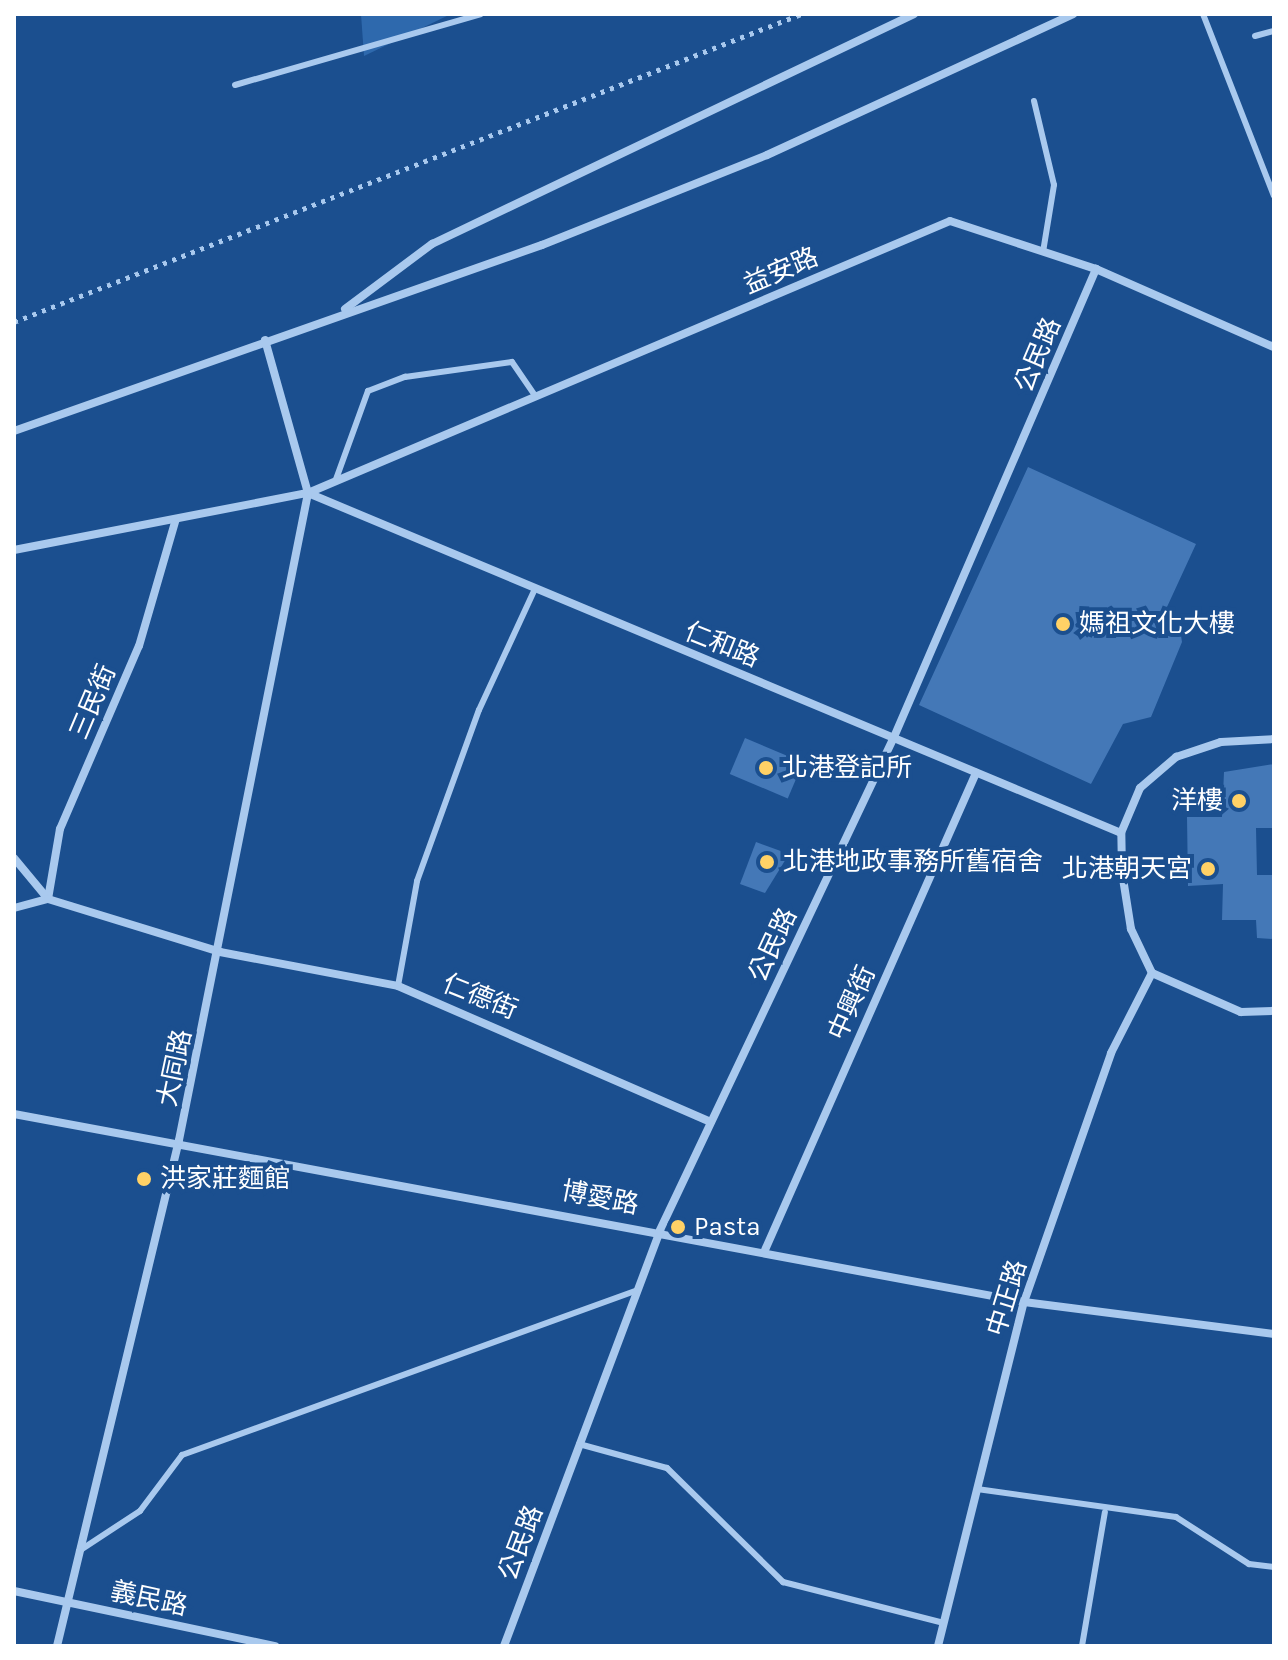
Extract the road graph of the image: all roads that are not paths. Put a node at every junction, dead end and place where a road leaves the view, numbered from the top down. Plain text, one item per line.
1 (481, 14) edge
2 (914, 14) edge
3 (1073, 14) edge
4 (1203, 14) edge
5 (1274, 31) edge
6 (1255, 36) dead end
7 (235, 85) dead end
8 (1034, 101) dead end
9 (1274, 196) edge
10 (1043, 252) junction
11 (1096, 269) junction
12 (337, 315) junction
13 (265, 340) junction
14 (1274, 347) edge
15 (536, 397) junction
16 (14, 431) edge
17 (335, 482) junction
18 (308, 493) junction
19 (176, 519) junction
20 (14, 550) edge
21 (535, 589) junction
22 (894, 737) junction
23 (1274, 739) edge
24 (976, 773) junction
25 (1121, 833) junction
26 (14, 858) edge
27 (48, 899) junction
28 (14, 908) edge
29 (220, 952) junction
30 (1152, 973) junction
31 (398, 986) junction
32 (1274, 1011) edge
33 (14, 1114) edge
34 (711, 1122) junction
35 (179, 1140) junction
36 (660, 1230) junction
37 (765, 1250) junction
38 (637, 1290) junction
39 (1024, 1302) junction
40 (1274, 1334) edge
41 (579, 1444) junction
42 (977, 1489) junction
43 (1105, 1512) junction
44 (79, 1551) junction
45 (1274, 1567) edge
46 (14, 1591) edge
47 (67, 1602) junction
48 (944, 1623) junction
49 (57, 1646) edge
50 (275, 1646) edge
51 (504, 1646) edge
52 (938, 1646) edge
53 (1082, 1646) edge

1 - 7 lane
2 - 12 street
3 - 12 street
4 - 9 lane
5 - 6 lane
8 - 10 lane
10 - 11 street, 益安路
10 - 15 street, 益安路
11 - 14 street, 益安路
11 - 22 street, 公民路
12 - 13 street
13 - 16 street
13 - 18 street
15 - 17 street, 益安路
15 - 17 lane
17 - 18 street, 益安路
18 - 19 street
18 - 21 street, 仁和路
18 - 29 street, 大同路
19 - 20 street
19 - 27 street, 三民街
21 - 22 street, 仁和路
21 - 31 lane
22 - 24 street, 仁和路
22 - 34 street, 公民路
23 - 25 street
24 - 25 street, 仁和路
24 - 37 street, 中興街
25 - 30 street
26 - 27 street
27 - 28 street
27 - 29 street, 仁德街
29 - 31 street, 仁德街
29 - 35 street, 大同路
30 - 32 street
30 - 39 street, 中正路
31 - 34 street, 仁德街
33 - 35 street, 博愛路
34 - 36 street, 公民路
35 - 36 street, 博愛路
35 - 44 street, 大同路
36 - 37 street, 博愛路
36 - 38 street, 公民路
37 - 39 street, 博愛路
38 - 41 street, 公民路
38 - 44 lane
39 - 40 street, 博愛路
39 - 42 street, 中正路
41 - 48 lane
41 - 51 street, 公民路
42 - 43 lane
42 - 48 street, 中正路
43 - 45 lane
43 - 53 lane
44 - 47 street, 大同路
46 - 47 street, 義民路
47 - 49 street, 大同路
47 - 50 street, 義民路
48 - 52 street, 中正路

